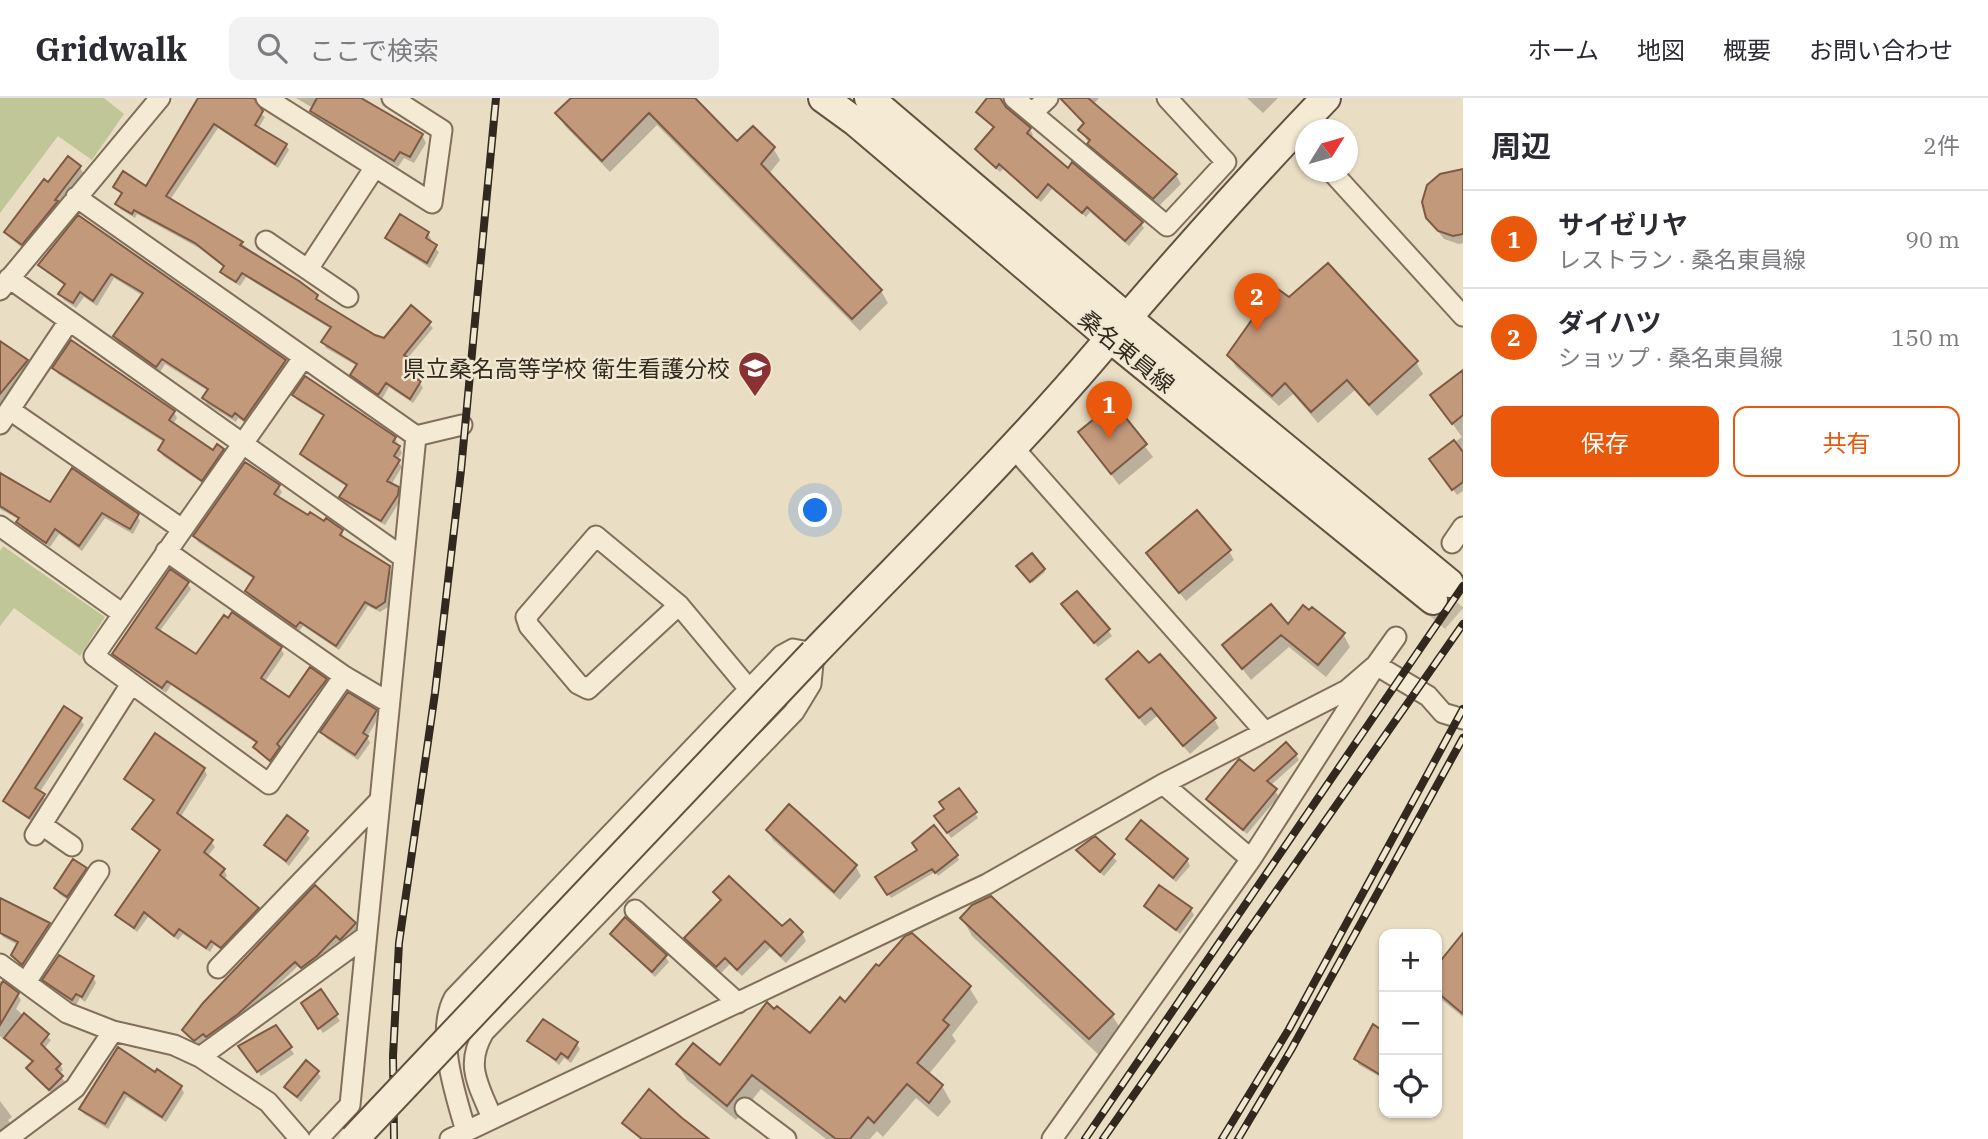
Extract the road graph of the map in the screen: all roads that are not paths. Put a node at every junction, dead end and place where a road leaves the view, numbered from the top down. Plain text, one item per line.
1 (160, 98) edge
2 (266, 98) edge
3 (392, 98) edge
4 (823, 98) edge
5 (1014, 98) edge
6 (1048, 98) edge
7 (1167, 98) edge
8 (1325, 98) edge
9 (868, 105) edge
10 (1032, 113) junction
11 (1312, 119) edge
12 (1295, 142) edge
13 (375, 167) junction
14 (1341, 182) edge
15 (76, 197) junction
16 (265, 241) dead end
17 (308, 269) junction
18 (4, 284) edge
19 (348, 297) dead end
20 (1463, 316) edge
21 (69, 321) junction
22 (1118, 328) junction
23 (303, 358) junction
24 (5, 417) edge
25 (462, 425) dead end
26 (416, 436) junction
27 (241, 444) junction
28 (1012, 446) junction
29 (0, 526) edge
30 (182, 529) junction
31 (166, 551) junction
32 (404, 558) junction
33 (1441, 591) tunnel mouth
34 (679, 605) junction
35 (123, 614) junction
36 (1396, 637) dead end
37 (814, 653) junction
38 (1376, 665) junction
39 (344, 676) junction
40 (131, 684) junction
41 (749, 689) junction
42 (388, 702) junction
43 (1463, 719) edge
44 (1265, 732) junction
45 (1163, 784) junction
46 (380, 800) junction
47 (72, 846) dead end
48 (1251, 859) junction
49 (99, 871) dead end
50 (635, 910) dead end
51 (365, 937) junction
52 (0, 964) edge
53 (218, 968) dead end
54 (26, 982) junction
55 (738, 1003) junction
56 (113, 1031) junction
57 (200, 1057) junction
58 (745, 1108) dead end
59 (492, 1118) junction
60 (458, 1135) edge
61 (7, 1139) edge
62 (300, 1139) edge
63 (318, 1139) edge
64 (354, 1139) edge
65 (786, 1139) edge
66 (1052, 1139) edge

1 - 15 street
2 - 13 street
3 - 13 street
4 - 9 street, 桑名東員線
5 - 10 street
6 - 10 street
7 - 10 street
8 - 11 street
9 - 22 street, 桑名東員線
12 - 22 street
13 - 17 street
14 - 20 street
15 - 18 street
15 - 23 street
16 - 17 street
17 - 19 street
18 - 21 street
21 - 24 street
21 - 27 street
22 - 28 street
22 - 33 street, 桑名東員線
23 - 26 street
23 - 27 street
24 - 30 street
25 - 26 street
26 - 32 street
27 - 30 street
27 - 32 street
28 - 37 street
28 - 44 street
29 - 35 street
30 - 31 street
31 - 35 street
31 - 39 street
32 - 42 street
34 - 34 street
34 - 41 street
35 - 40 street
36 - 38 street
37 - 41 street
37 - 59 street
37 - 64 street, bridge
38 - 43 street
38 - 44 street
38 - 48 street
39 - 40 street
39 - 42 street
40 - 47 street
41 - 60 street
42 - 46 street
44 - 45 street
45 - 48 street
45 - 55 street
46 - 51 street
46 - 53 street
48 - 66 street
49 - 54 street
50 - 55 street
51 - 57 street
51 - 63 street
52 - 54 street
54 - 56 street
55 - 59 street
56 - 57 street
56 - 61 street
57 - 62 street
58 - 65 street
59 - 60 street

